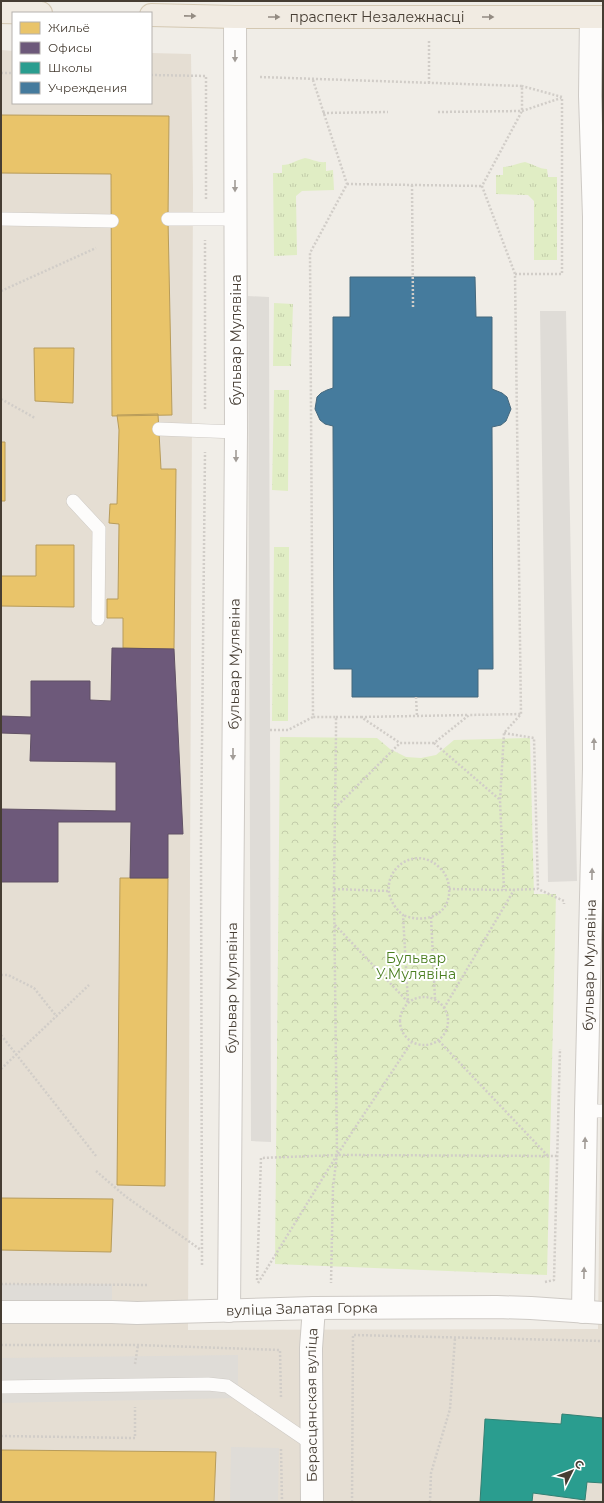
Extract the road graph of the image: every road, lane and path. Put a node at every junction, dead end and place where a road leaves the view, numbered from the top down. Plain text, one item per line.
1 (1, 12) edge
2 (12, 12) edge
3 (152, 15) edge
4 (235, 17) junction
5 (429, 17) junction
6 (597, 17) edge
7 (1, 73) edge
8 (12, 73) edge
9 (152, 75) edge
10 (259, 78) dead end
11 (312, 80) junction
12 (429, 83) junction
13 (522, 86) junction
14 (564, 97) junction
15 (522, 111) junction
16 (388, 112) dead end
17 (438, 112) dead end
18 (323, 113) junction
19 (347, 184) junction
20 (412, 185) junction
21 (482, 186) junction
22 (598, 217) edge
23 (1, 219) edge
24 (168, 219) dead end
25 (235, 219) junction
26 (206, 220) junction
27 (112, 221) dead end
28 (96, 248) dead end
29 (515, 274) junction
30 (1, 291) edge
31 (413, 307) dead end
32 (1, 399) edge
33 (35, 418) dead end
34 (159, 429) dead end
35 (205, 432) junction
36 (236, 432) junction
37 (598, 434) edge
38 (73, 501) dead end
39 (98, 619) dead end
40 (416, 697) dead end
41 (520, 714) junction
42 (469, 715) junction
43 (417, 716) junction
44 (313, 717) junction
45 (361, 717) junction
46 (336, 718) junction
47 (270, 730) dead end
48 (504, 733) junction
49 (400, 743) junction
50 (434, 743) junction
51 (599, 769) edge
52 (500, 800) junction
53 (335, 808) junction
54 (334, 889) junction
55 (449, 889) junction
56 (538, 889) junction
57 (504, 890) junction
58 (514, 890) junction
59 (388, 891) junction
60 (563, 909) dead end
61 (403, 915) junction
62 (431, 917) junction
63 (335, 925) junction
64 (1, 975) edge
65 (90, 986) dead end
66 (435, 999) junction
67 (408, 1002) junction
68 (444, 1008) junction
69 (56, 1017) junction
70 (1, 1035) edge
71 (438, 1041) junction
72 (412, 1043) junction
73 (560, 1044) dead end
74 (16, 1055) junction
75 (1, 1069) edge
76 (594, 1111) edge
77 (337, 1154) junction
78 (96, 1156) dead end
79 (549, 1156) junction
80 (557, 1156) junction
81 (96, 1171) dead end
82 (202, 1250) junction
83 (331, 1261) dead end
84 (202, 1271) dead end
85 (554, 1280) dead end
86 (1, 1284) edge
87 (150, 1285) dead end
88 (314, 1308) junction
89 (1, 1312) edge
90 (229, 1312) junction
91 (593, 1313) edge
92 (455, 1338) junction
93 (603, 1341) edge
94 (1, 1345) edge
95 (138, 1345) junction
96 (280, 1350) dead end
97 (136, 1385) junction
98 (1, 1387) edge
99 (1, 1436) edge
100 (312, 1444) junction
101 (312, 1502) edge
102 (352, 1502) edge
103 (430, 1502) edge

1 - 2 main road
3 -> 4 main road, праспект Незалежнасці
4 -> 5 main road, праспект Незалежнасці
4 -> 25 street, бульвар Мулявіна
5 -> 6 main road, праспект Незалежнасці
5 - 12 path
6 - 22 street, бульвар Мулявіна
7 - 8 path
9 - 26 path
10 - 11 path
11 - 12 path
11 - 18 path
12 - 13 path
13 - 14 path
13 - 15 path
14 - 15 path
14 - 29 path
15 - 17 path
15 - 21 path
16 - 18 path
18 - 19 path
19 - 20 path
19 - 44 path
20 - 21 path
20 - 31 path
21 - 29 path
22 - 37 street, бульвар Мулявіна
23 - 27 lane
24 - 26 lane
25 - 26 lane
25 - 36 street, бульвар Мулявіна
26 - 35 path
28 - 30 path
29 - 41 path
32 - 33 path
34 - 35 lane
35 - 36 lane
35 - 82 path
36 -> 90 street, бульвар Мулявіна
51 -> 37 street, бульвар Мулявіна
38 - 39 lane
40 - 43 path
41 - 42 path
41 - 48 path
42 - 43 path
42 - 50 path
43 - 45 path
44 - 46 path
44 - 47 path
45 - 46 path
45 - 49 path
46 - 53 path
48 - 52 path
48 - 56 path
49 - 50 path
49 - 53 path
50 - 52 path
76 -> 51 street, бульвар Мулявіна
52 - 57 path
53 - 54 path
54 - 59 path
54 - 63 path
55 - 57 path
55 - 59 path
55 - 62 path
56 - 58 path
56 - 60 path
57 - 58 path
58 - 68 path
59 - 61 path
61 - 62 path
61 - 67 path
62 - 66 path
63 - 67 path
63 - 77 path
64 - 69 path
65 - 69 path
66 - 67 path
66 - 68 path
67 - 72 path
68 - 71 path
69 - 74 path
70 - 74 path
71 - 72 path
71 - 79 path
72 - 77 path
73 - 80 path
74 - 75 path
74 - 78 path
91 -> 76 street, бульвар Мулявіна
77 - 77 path
77 - 79 path
77 - 83 path
79 - 80 path
80 - 85 path
81 - 82 path
82 - 84 path
86 - 87 path
88 - 90 street, вуліца Залатая Горка
88 - 91 street, вуліца Залатая Горка
88 - 100 street, Берасцянская вуліца
89 - 90 street, вуліца Залатая Горка
92 - 93 path
92 - 102 path
92 - 103 path
94 - 95 path
95 - 96 path
95 - 97 path
97 - 98 lane
97 - 99 path
97 - 100 lane
100 - 101 street, Берасцянская вуліца

